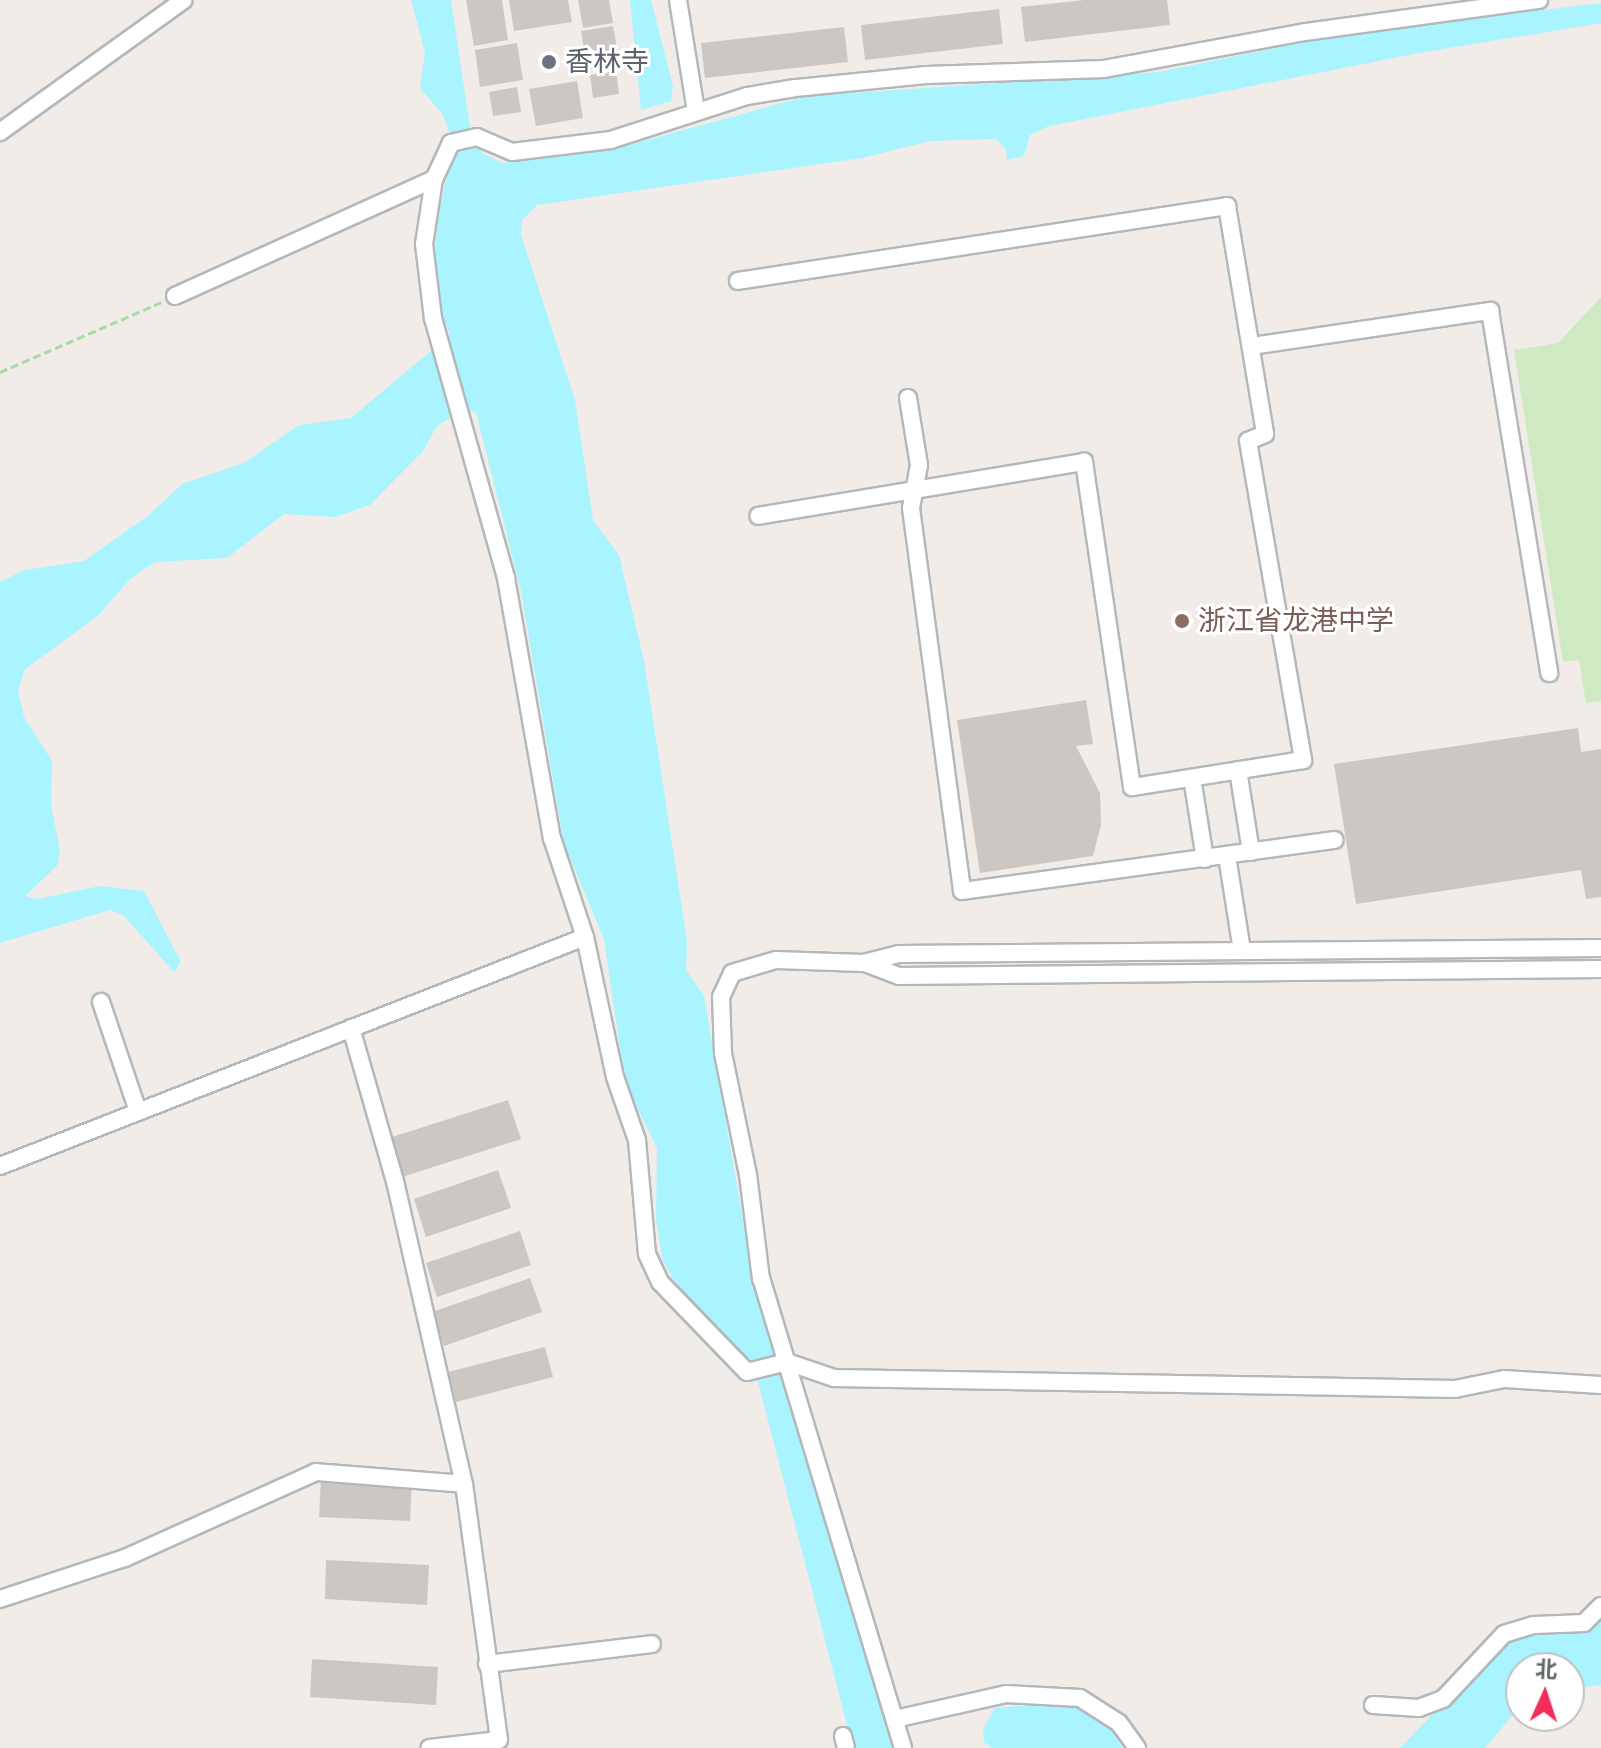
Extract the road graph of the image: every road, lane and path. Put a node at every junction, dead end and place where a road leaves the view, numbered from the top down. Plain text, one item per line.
1 (184, 0) edge
2 (678, 0) edge
3 (1539, 0) edge
4 (696, 111) junction
5 (0, 132) edge
6 (434, 179) junction
7 (738, 281) dead end
8 (175, 296) joint
9 (1252, 346) junction
10 (0, 372) edge
11 (908, 398) dead end
12 (915, 491) junction
13 (758, 516) dead end
14 (1549, 673) dead end
15 (1238, 770) junction
16 (1192, 778) junction
17 (1335, 840) dead end
18 (1251, 852) junction
19 (1227, 856) junction
20 (1205, 859) junction
21 (585, 937) junction
22 (1601, 948) edge
23 (1242, 951) junction
24 (863, 963) junction
25 (1601, 969) edge
26 (101, 1002) dead end
27 (351, 1028) junction
28 (138, 1111) junction
29 (0, 1166) edge
30 (787, 1362) junction
31 (1601, 1385) edge
32 (464, 1484) junction
33 (0, 1599) edge
34 (1601, 1606) edge
35 (652, 1644) dead end
36 (487, 1664) junction
37 (1373, 1705) dead end
38 (895, 1719) junction
39 (429, 1748) edge
40 (903, 1748) edge
41 (1137, 1748) edge

1 - 5 street
2 - 4 street
3 - 4 street
4 - 6 street
6 - 8 street
6 - 21 street
7 - 9 street
8 - 10 path
9 - 14 street
9 - 15 street
11 - 12 street
12 - 13 street
12 - 16 street
12 - 20 street
15 - 16 street
15 - 18 street
16 - 20 street
17 - 18 street
18 - 19 street
19 - 20 street
19 - 23 street
21 - 27 street
21 - 30 street
22 - 23 street
23 - 24 street
24 - 25 street
24 - 30 street
26 - 28 street
27 - 28 street
27 - 32 street
28 - 29 street
30 - 31 street
30 - 38 street
32 - 33 street
32 - 36 street
34 - 37 street
35 - 36 street
36 - 39 street
38 - 40 street
38 - 41 street

